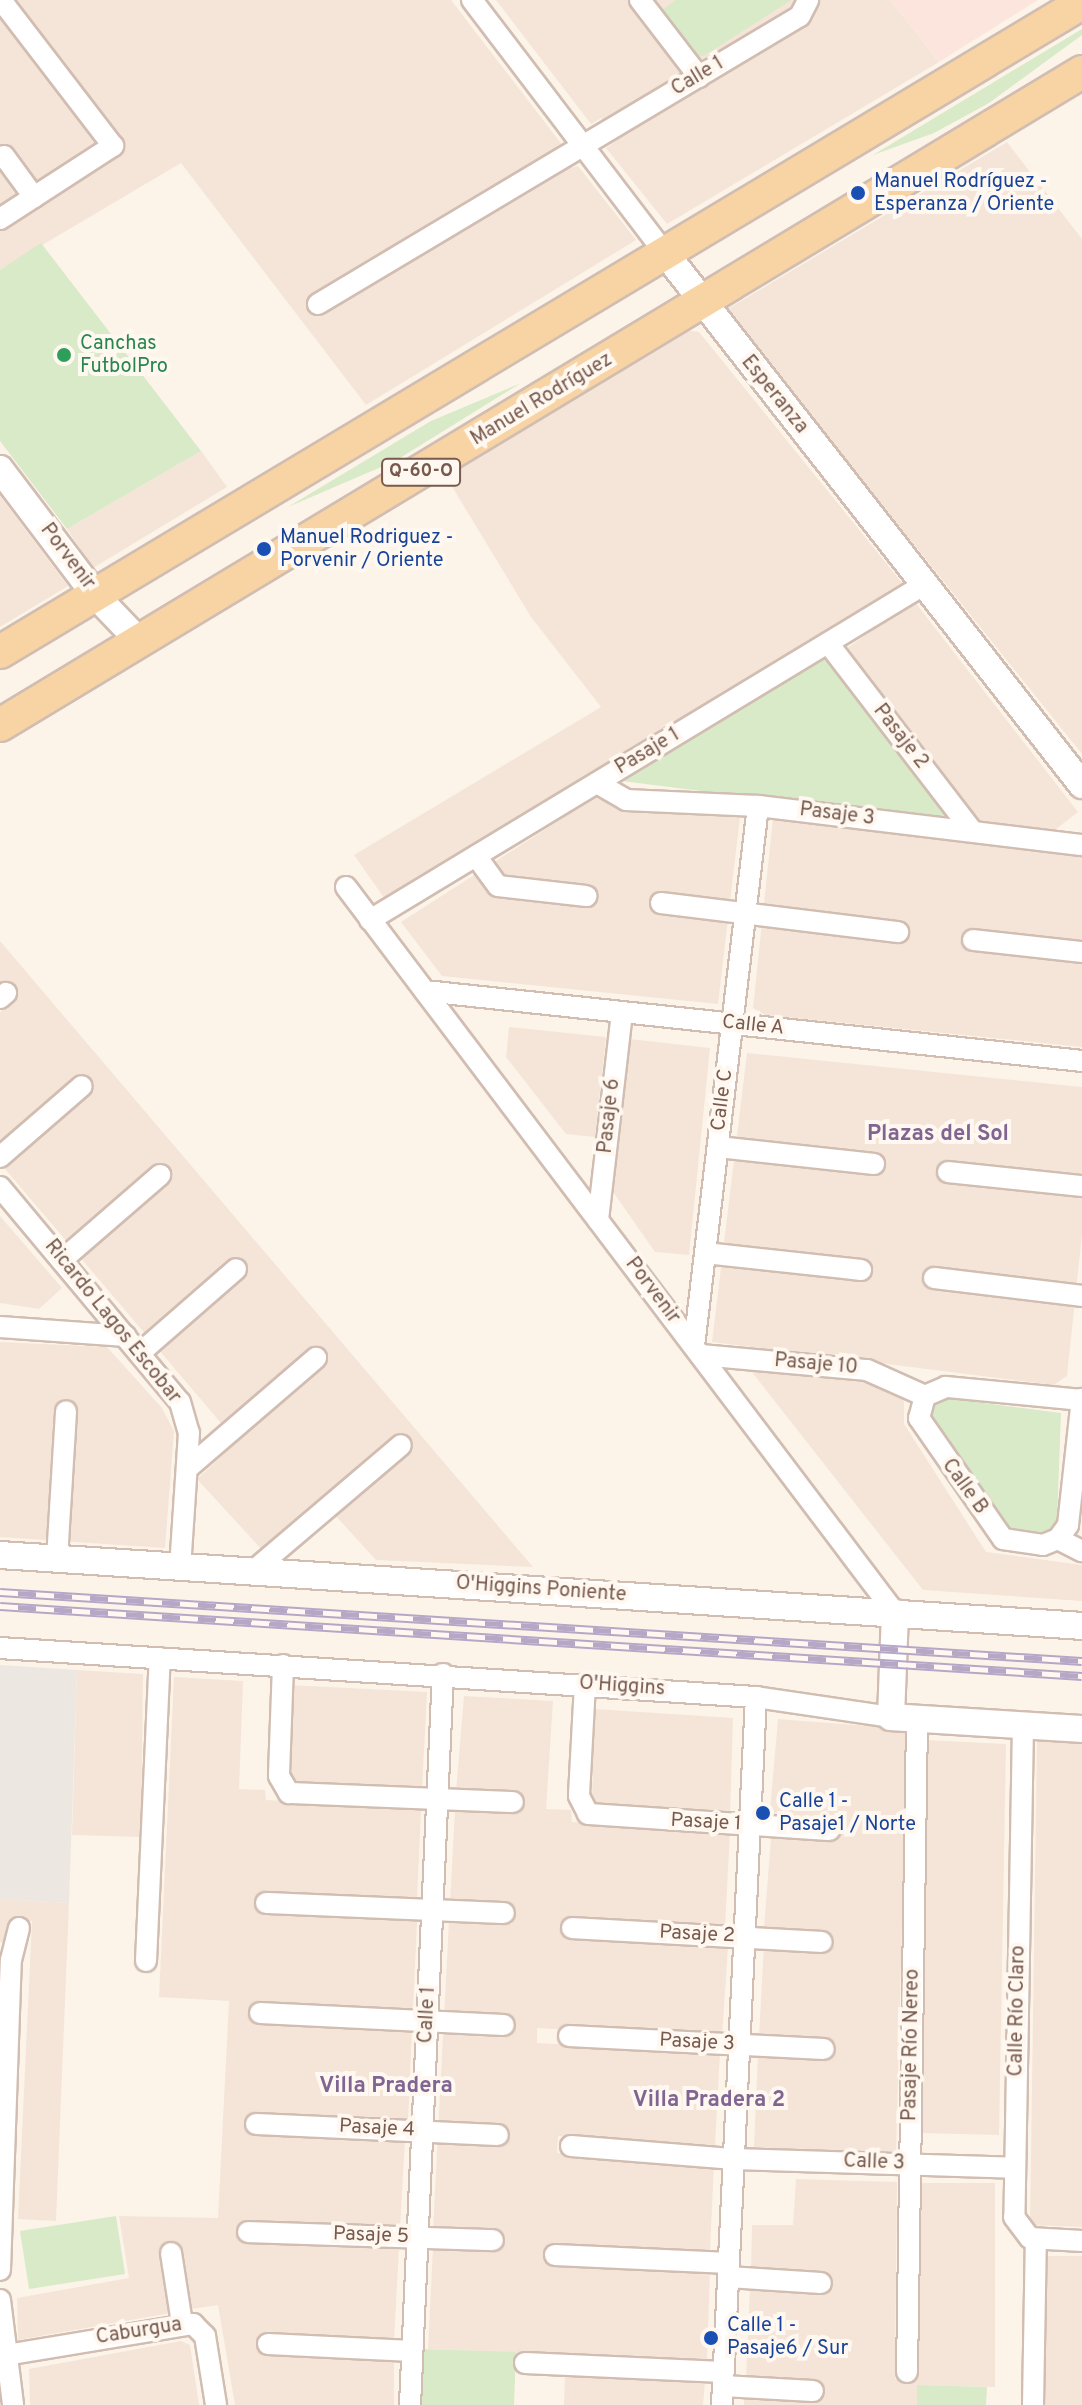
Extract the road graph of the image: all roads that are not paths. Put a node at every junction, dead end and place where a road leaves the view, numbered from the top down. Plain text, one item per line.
1 (1, 0) edge
2 (472, 0) edge
3 (640, 0) edge
4 (807, 2) edge
5 (1082, 3) edge
6 (1082, 72) edge
7 (699, 77) junction
8 (584, 146) junction
9 (4, 156) dead end
10 (34, 197) junction
11 (0, 219) edge
12 (665, 253) junction
13 (701, 303) junction
14 (318, 304) dead end
15 (0, 469) edge
16 (925, 584) junction
17 (96, 596) junction
18 (139, 641) junction
19 (4, 643) edge
20 (828, 643) junction
21 (0, 725) edge
22 (597, 783) junction
23 (1082, 785) edge
24 (758, 806) junction
25 (972, 831) junction
26 (1082, 845) edge
27 (476, 856) junction
28 (346, 887) dead end
29 (586, 896) dead end
30 (661, 903) dead end
31 (745, 914) junction
32 (370, 920) junction
33 (898, 932) dead end
34 (973, 940) dead end
35 (1082, 952) edge
36 (425, 991) junction
37 (622, 1012) junction
38 (732, 1024) junction
39 (1082, 1061) edge
40 (82, 1086) dead end
41 (718, 1147) junction
42 (0, 1157) edge
43 (874, 1164) dead end
44 (948, 1172) dead end
45 (160, 1175) dead end
46 (1082, 1186) edge
47 (0, 1187) edge
48 (598, 1220) junction
49 (705, 1253) junction
50 (62, 1260) junction
51 (236, 1269) dead end
52 (861, 1270) dead end
53 (934, 1278) dead end
54 (1082, 1296) edge
55 (0, 1327) edge
56 (126, 1336) junction
57 (697, 1350) junction
58 (141, 1352) junction
59 (316, 1358) dead end
60 (925, 1396) junction
61 (1082, 1399) edge
62 (66, 1411) dead end
63 (401, 1445) dead end
64 (1079, 1456) edge
65 (188, 1468) junction
66 (1058, 1539) junction
67 (1082, 1551) edge
68 (0, 1555) edge
69 (57, 1559) junction
70 (180, 1567) junction
71 (253, 1571) junction
72 (895, 1613) junction
73 (1082, 1626) edge
74 (0, 1648) edge
75 (160, 1658) junction
76 (283, 1665) junction
77 (443, 1674) junction
78 (585, 1684) junction
79 (756, 1697) junction
80 (904, 1718) junction
81 (1023, 1725) junction
82 (1082, 1729) edge
83 (437, 1800) junction
84 (513, 1802) dead end
85 (750, 1826) junction
86 (829, 1830) dead end
87 (266, 1903) dead end
88 (432, 1910) junction
89 (504, 1913) dead end
90 (19, 1928) dead end
91 (572, 1928) dead end
92 (744, 1938) junction
93 (822, 1942) dead end
94 (5, 1957) edge
95 (146, 1961) dead end
96 (260, 2013) dead end
97 (427, 2021) junction
98 (504, 2025) dead end
99 (569, 2036) dead end
100 (739, 2045) junction
101 (824, 2049) dead end
102 (5, 2051) edge
103 (256, 2124) dead end
104 (422, 2131) junction
105 (498, 2135) dead end
106 (571, 2146) dead end
107 (734, 2159) junction
108 (910, 2164) junction
109 (1014, 2168) junction
110 (248, 2232) dead end
111 (417, 2238) junction
112 (493, 2240) dead end
113 (1036, 2240) junction
114 (1082, 2241) edge
115 (0, 2250) edge
116 (171, 2253) dead end
117 (555, 2255) dead end
118 (0, 2270) edge
119 (728, 2270) junction
120 (821, 2283) dead end
121 (0, 2300) edge
122 (182, 2323) junction
123 (268, 2344) dead end
124 (412, 2351) junction
125 (3, 2356) edge
126 (525, 2363) dead end
127 (907, 2372) dead end
128 (722, 2388) edge
129 (813, 2391) dead end
130 (13, 2405) edge
131 (216, 2405) edge
132 (410, 2405) edge
133 (1033, 2405) edge

1 - 10 street
2 - 8 street, Esperanza
3 - 7 street
4 - 7 street, Calle 1
5 - 12 main road, Q-60-O
6 - 13 main road, Manuel Rodríguez / Q-60-O
7 - 8 street, Calle 1
8 - 12 street, Esperanza
8 - 14 street, Calle 1
9 - 10 street
10 - 11 street
12 - 13 street, Esperanza
12 - 17 main road, Q-60-O
13 - 16 street, Esperanza
13 - 18 main road, Manuel Rodríguez / Q-60-O
15 - 17 street, Porvenir
16 - 20 street, Pasaje 1
16 - 23 street, Esperanza
17 - 18 street, Porvenir
17 - 19 main road, Q-60-O
18 - 21 main road, Manuel Rodríguez / Q-60-O
20 - 22 street, Pasaje 1
20 - 25 street, Pasaje 2
22 - 24 street, Pasaje 3
22 - 27 street, Pasaje 1
24 - 25 street, Pasaje 3
24 - 31 street, Calle C
25 - 26 street, Pasaje 3
27 - 29 street
27 - 32 street, Pasaje 1
28 - 32 street, Porvenir
30 - 31 street
31 - 33 street
31 - 38 street, Calle C
32 - 36 street, Porvenir
34 - 35 street
36 - 37 street, Calle A
36 - 48 street, Porvenir
37 - 38 street, Calle A
37 - 48 street, Pasaje 6
38 - 39 street, Calle A
38 - 41 street, Calle C
40 - 42 street
41 - 43 street
41 - 49 street, Calle C
44 - 46 street
45 - 50 street
47 - 50 street, Ricardo Lagos Escobar
48 - 57 street, Porvenir
49 - 52 street
49 - 57 street, Calle C
50 - 56 street, Ricardo Lagos Escobar
51 - 58 street
53 - 54 street
55 - 56 street
56 - 58 street, Ricardo Lagos Escobar
57 - 60 street, Pasaje 10
57 - 72 street, Porvenir
58 - 65 street, Ricardo Lagos Escobar
59 - 65 street
60 - 61 street
60 - 66 street, Calle B
61 - 64 street
62 - 69 street
63 - 71 street
64 - 66 street
65 - 70 street, Ricardo Lagos Escobar
66 - 67 street
68 - 69 street, O'Higgins Poniente
69 - 70 street, O'Higgins Poniente
70 - 71 street, O'Higgins Poniente
71 - 72 street, O'Higgins Poniente
72 - 73 street, O'Higgins Poniente
72 - 80 street
74 - 75 street, O'Higgins
75 - 76 street, O'Higgins
75 - 95 street
76 - 77 street, O'Higgins
76 - 83 street
77 - 78 street, O'Higgins
77 - 83 street, Calle 1
78 - 79 street, O'Higgins
78 - 85 street, Pasaje 1
79 - 80 street, O'Higgins
79 - 85 street
80 - 81 street, O'Higgins
80 - 108 street, Pasaje Río Nereo
81 - 82 street, O'Higgins
81 - 109 street, Calle Río Claro
83 - 84 street
83 - 88 street, Calle 1
85 - 86 street, Pasaje 1
85 - 92 street
87 - 88 street
88 - 89 street
88 - 97 street, Calle 1
90 - 94 street
91 - 92 street, Pasaje 2
92 - 93 street, Pasaje 2
92 - 100 street
94 - 102 street
96 - 97 street
97 - 98 street
97 - 104 street, Calle 1
99 - 100 street, Pasaje 3
100 - 101 street, Pasaje 3
100 - 107 street
102 - 115 street
103 - 104 street, Pasaje 4
104 - 105 street, Pasaje 4
104 - 111 street, Calle 1
106 - 107 street
107 - 108 street, Calle 3
107 - 119 street
108 - 109 street, Calle 3
108 - 127 street, Pasaje Río Nereo
109 - 113 street, Calle Río Claro
110 - 111 street, Pasaje 5
111 - 112 street, Pasaje 5
111 - 124 street, Calle 1
113 - 114 street
113 - 133 street
115 - 118 street
116 - 122 street
117 - 119 street
119 - 120 street
119 - 128 street
121 - 125 street
122 - 125 street, Caburgua
122 - 131 street, Caburgua
123 - 124 street
124 - 132 street, Calle 1
125 - 130 street
126 - 128 street
128 - 129 street

